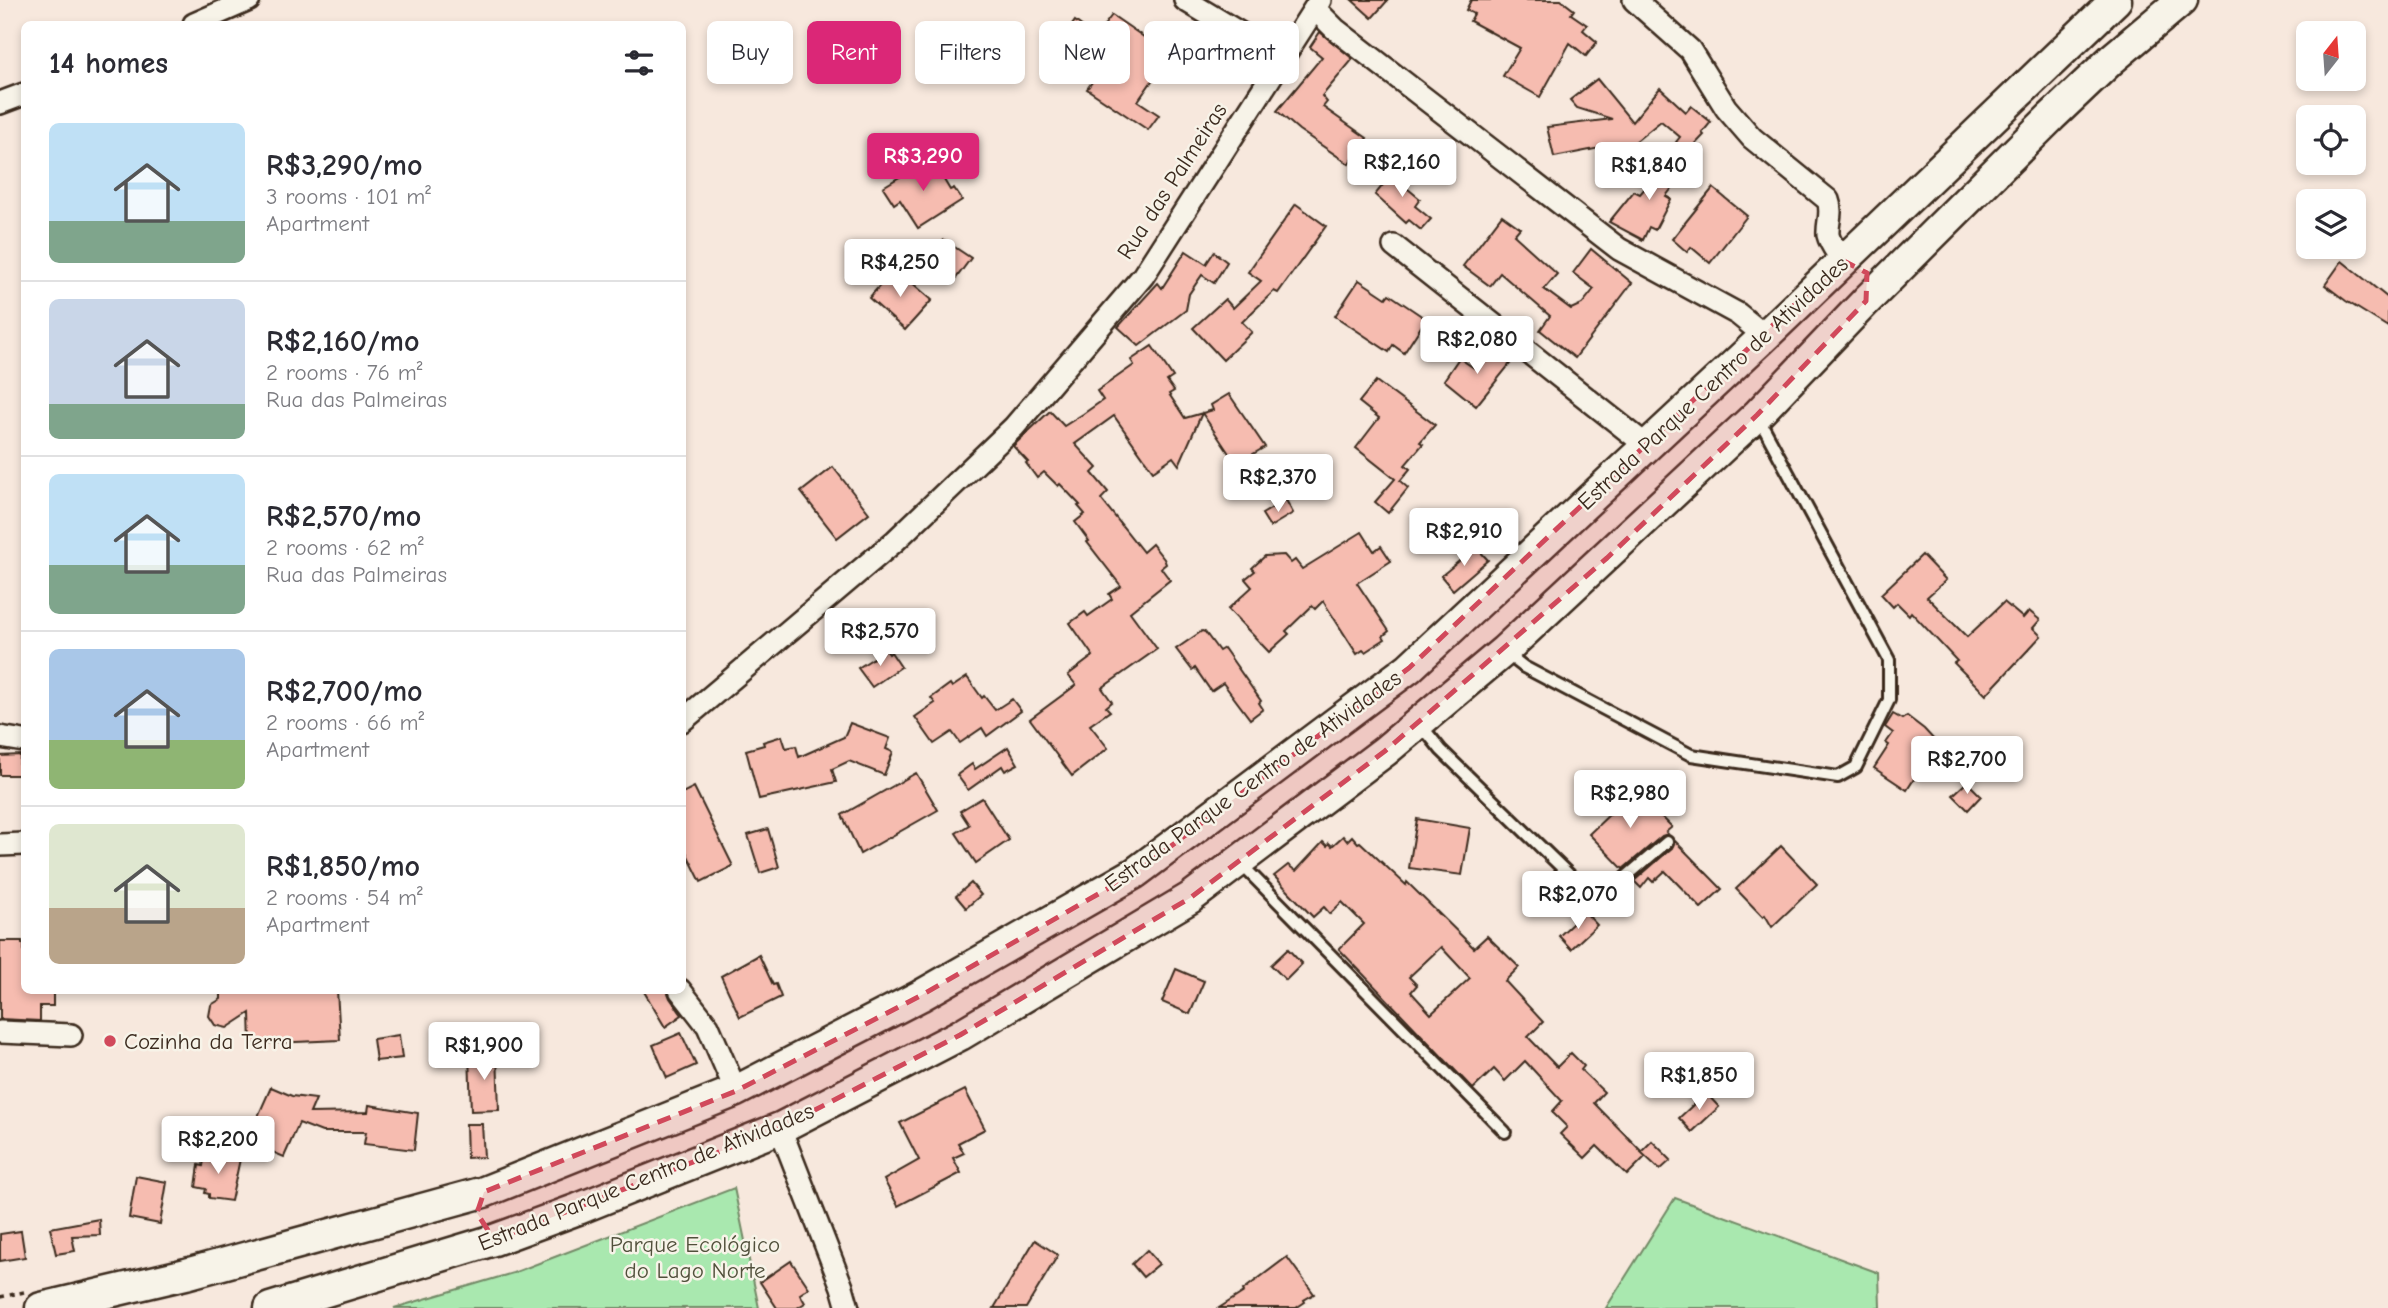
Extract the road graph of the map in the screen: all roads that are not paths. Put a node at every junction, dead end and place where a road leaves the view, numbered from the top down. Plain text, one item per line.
1 (249, 0) edge
2 (1185, 0) edge
3 (1634, 0) edge
4 (2116, 0) edge
5 (2182, 0) edge
6 (1317, 5) edge
7 (201, 21) edge
8 (1220, 21) edge
9 (1299, 34) edge
10 (1267, 84) edge
11 (21, 95) edge
12 (0, 103) edge
13 (1394, 246) dead end
14 (1842, 260) junction
15 (1866, 301) junction
16 (1765, 335) junction
17 (1757, 415) junction
18 (1647, 446) junction
19 (1504, 651) junction
20 (686, 718) edge
21 (1419, 723) junction
22 (0, 737) edge
23 (21, 740) edge
24 (1667, 842) dead end
25 (21, 844) edge
26 (0, 845) edge
27 (1238, 861) junction
28 (683, 994) edge
29 (0, 1032) edge
30 (71, 1035) dead end
31 (736, 1091) junction
32 (780, 1128) junction
33 (1505, 1132) dead end
34 (484, 1192) junction
35 (494, 1240) junction
36 (41, 1308) edge
37 (270, 1308) edge
38 (848, 1308) edge

1 - 7 street
2 - 8 street
3 - 14 street
4 - 14 main road, Estrada Parque Centro de Atividades
5 - 15 main road, Estrada Parque Centro de Atividades
6 - 9 street, Rua das Palmeiras
6 - 16 street, Rua das Palmeiras
10 - 20 street, Rua das Palmeiras
11 - 12 street
13 - 18 street
14 - 15 main road
14 - 16 main road, Estrada Parque Centro de Atividades
15 - 17 main road, Estrada Parque Centro de Atividades
16 - 18 main road, Estrada Parque Centro de Atividades
17 - 19 main road, Estrada Parque Centro de Atividades
17 - 19 lane
18 - 31 main road, Estrada Parque Centro de Atividades
19 - 21 main road, Estrada Parque Centro de Atividades
21 - 24 lane
21 - 27 main road, Estrada Parque Centro de Atividades
22 - 23 street
25 - 26 street
27 - 32 main road, Estrada Parque Centro de Atividades
27 - 33 lane
28 - 31 street
29 - 30 street
31 - 34 main road, Estrada Parque Centro de Atividades
32 - 35 main road, Estrada Parque Centro de Atividades
32 - 38 street
34 - 35 main road
34 - 36 main road, Estrada Parque Centro de Atividades
35 - 37 main road, Estrada Parque Centro de Atividades

